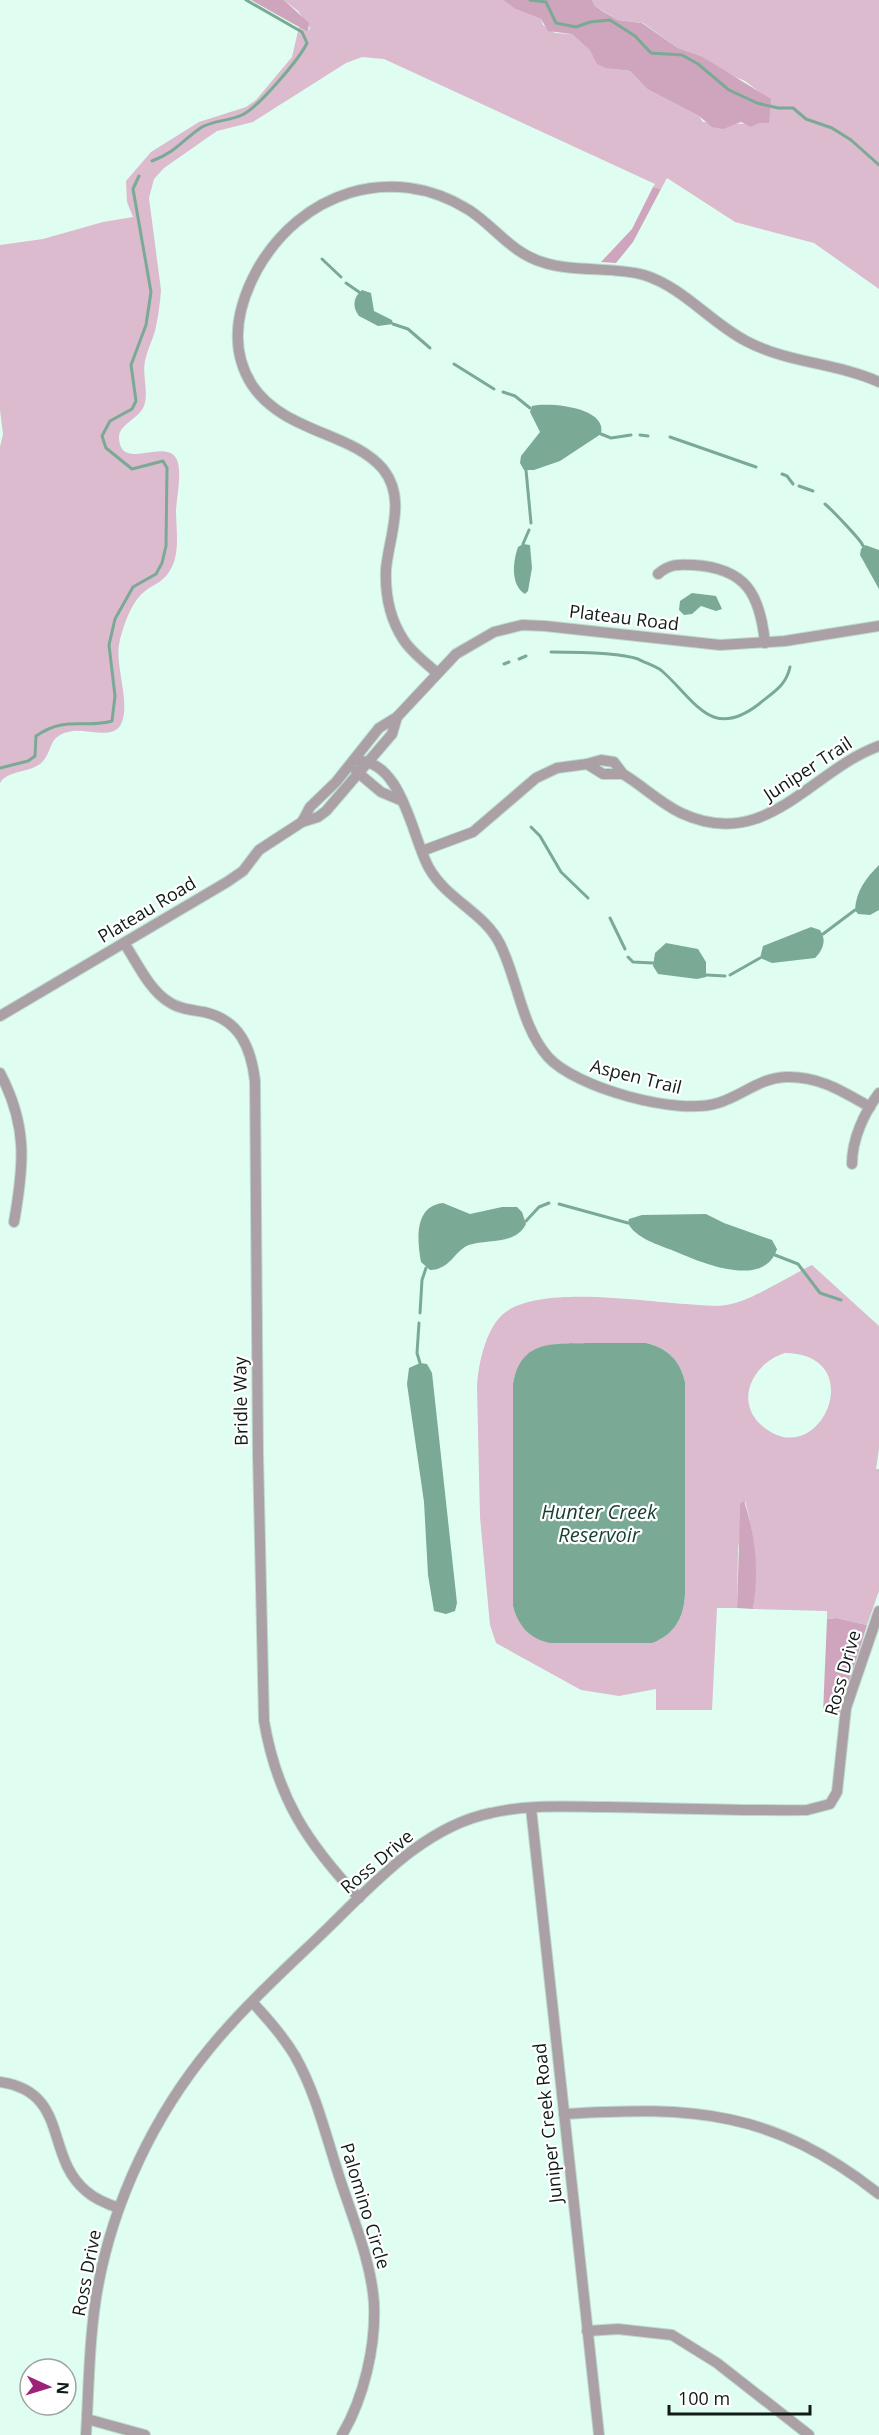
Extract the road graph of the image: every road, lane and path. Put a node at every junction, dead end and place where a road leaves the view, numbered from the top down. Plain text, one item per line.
1 (879, 382) edge
2 (658, 574) dead end
3 (879, 626) edge
4 (765, 643) junction
5 (437, 673) junction
6 (397, 717) junction
7 (879, 746) edge
8 (354, 761) junction
9 (369, 762) junction
10 (358, 775) junction
11 (400, 800) junction
12 (302, 822) junction
13 (422, 851) junction
14 (124, 943) junction
15 (0, 1016) edge
16 (0, 1073) edge
17 (879, 1094) edge
18 (870, 1107) junction
19 (852, 1164) dead end
20 (14, 1222) dead end
21 (879, 1611) edge
22 (531, 1808) junction
23 (359, 1898) junction
24 (253, 2003) junction
25 (0, 2082) edge
26 (564, 2114) junction
27 (879, 2194) edge
28 (119, 2208) junction
29 (587, 2331) junction
30 (87, 2419) junction
31 (86, 2435) edge
32 (145, 2435) edge
33 (342, 2435) edge
34 (599, 2435) edge
35 (809, 2435) edge

1 - 5 street
2 - 4 street
3 - 4 street, Plateau Road
4 - 5 street, Plateau Road
5 - 6 street, Plateau Road
6 - 8 street, Plateau Road
6 - 9 street, Plateau Road
7 - 13 street, Juniper Trail
8 - 9 street
8 - 10 street
8 - 12 street, Plateau Road
9 - 10 street, Plateau Road
9 - 11 street, Aspen Trail
10 - 11 street
10 - 12 street, Plateau Road
11 - 13 street, Aspen Trail
12 - 14 street, Plateau Road
13 - 18 street, Aspen Trail
14 - 15 street, Plateau Road
14 - 23 street, Bridle Way
16 - 20 street
17 - 18 street
18 - 19 street
21 - 22 street, Ross Drive
22 - 23 street, Ross Drive
22 - 26 street, Juniper Creek Road
23 - 24 street, Ross Drive
24 - 28 street, Ross Drive
24 - 33 street, Palomino Circle
25 - 28 street
26 - 27 street
26 - 29 street, Juniper Creek Road
28 - 30 street, Ross Drive
29 - 34 street, Juniper Creek Road
29 - 35 street
30 - 31 street, Ross Drive
30 - 32 street

